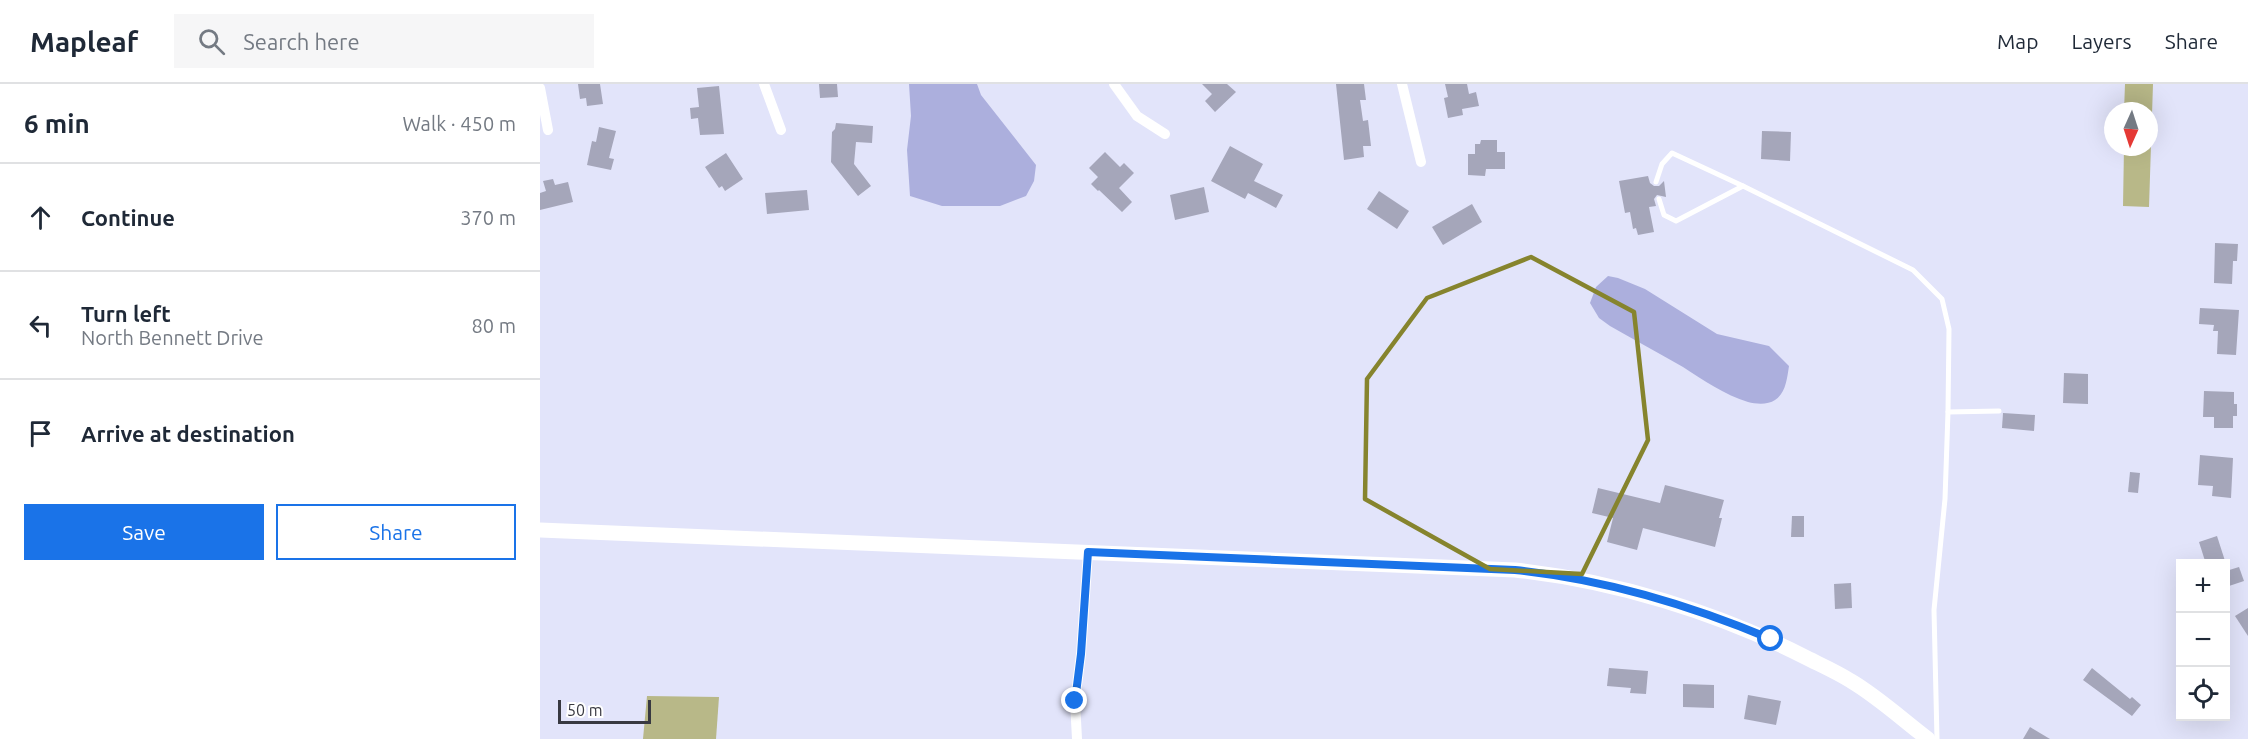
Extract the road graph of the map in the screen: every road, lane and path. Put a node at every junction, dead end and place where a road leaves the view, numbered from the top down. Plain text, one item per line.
1 (764, 84) edge
2 (1114, 84) edge
3 (1402, 84) edge
4 (540, 88) edge
5 (548, 129) dead end
6 (781, 130) dead end
7 (1165, 134) dead end
8 (1421, 162) dead end
9 (1656, 182) dead end
10 (1743, 186) junction
11 (1659, 199) dead end
12 (1999, 411) dead end
13 (1948, 412) junction
14 (540, 530) edge
15 (1088, 552) junction
16 (1077, 739) edge
17 (1928, 739) edge
18 (1937, 739) edge

1 - 6 street
2 - 7 street
3 - 8 street
4 - 5 street
9 - 10 lane
10 - 11 lane
10 - 13 lane
12 - 13 lane
13 - 18 lane
14 - 15 main road
15 - 16 street
15 - 17 main road

